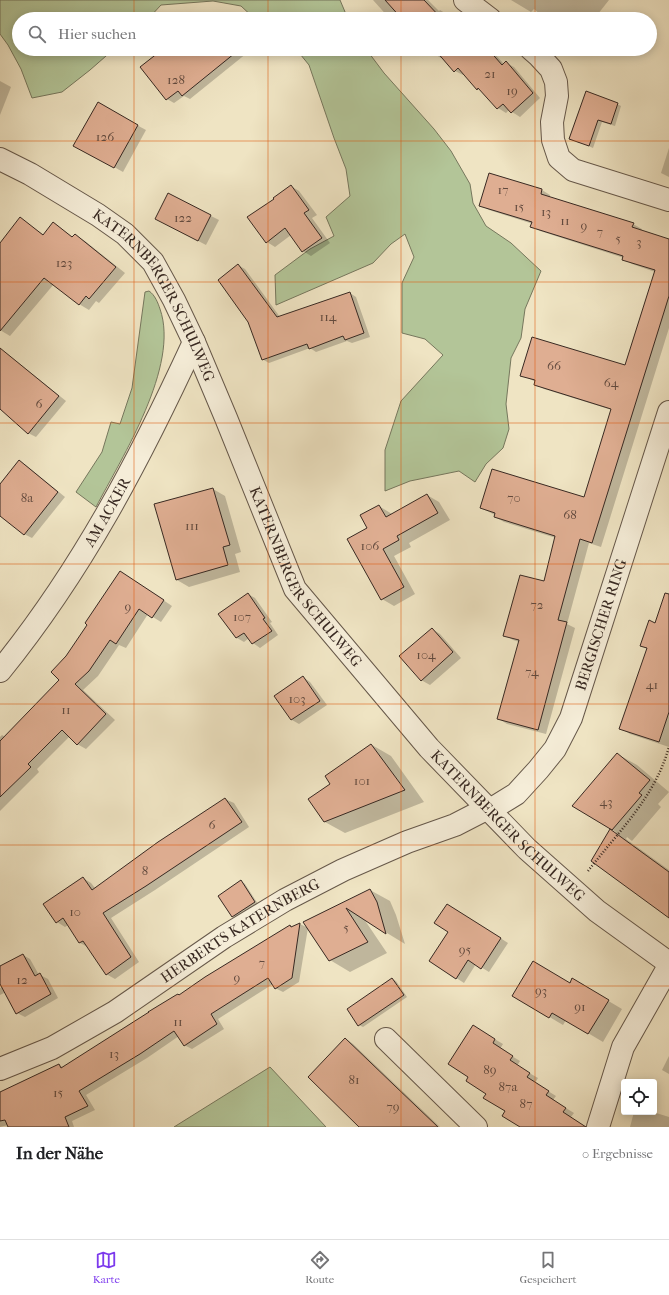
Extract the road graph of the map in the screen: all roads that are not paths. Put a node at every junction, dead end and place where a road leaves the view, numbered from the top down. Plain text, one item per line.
1 (465, 0) edge
2 (481, 12) edge
3 (540, 56) edge
4 (0, 159) edge
5 (669, 200) edge
6 (194, 342) junction
7 (669, 412) edge
8 (0, 671) edge
9 (489, 809) junction
10 (669, 965) edge
11 (386, 1039) dead end
12 (0, 1069) edge
13 (476, 1127) edge
14 (598, 1127) edge

1 - 2 street
3 - 5 street
4 - 6 street, KATERNBERGER SCHULWEG
6 - 8 street, AM ACKER
6 - 9 street, KATERNBERGER SCHULWEG
7 - 9 street, BERGISCHER RING
9 - 10 street, KATERNBERGER SCHULWEG
9 - 12 street, HERBERTS KATERNBERG
10 - 14 street
11 - 13 street

